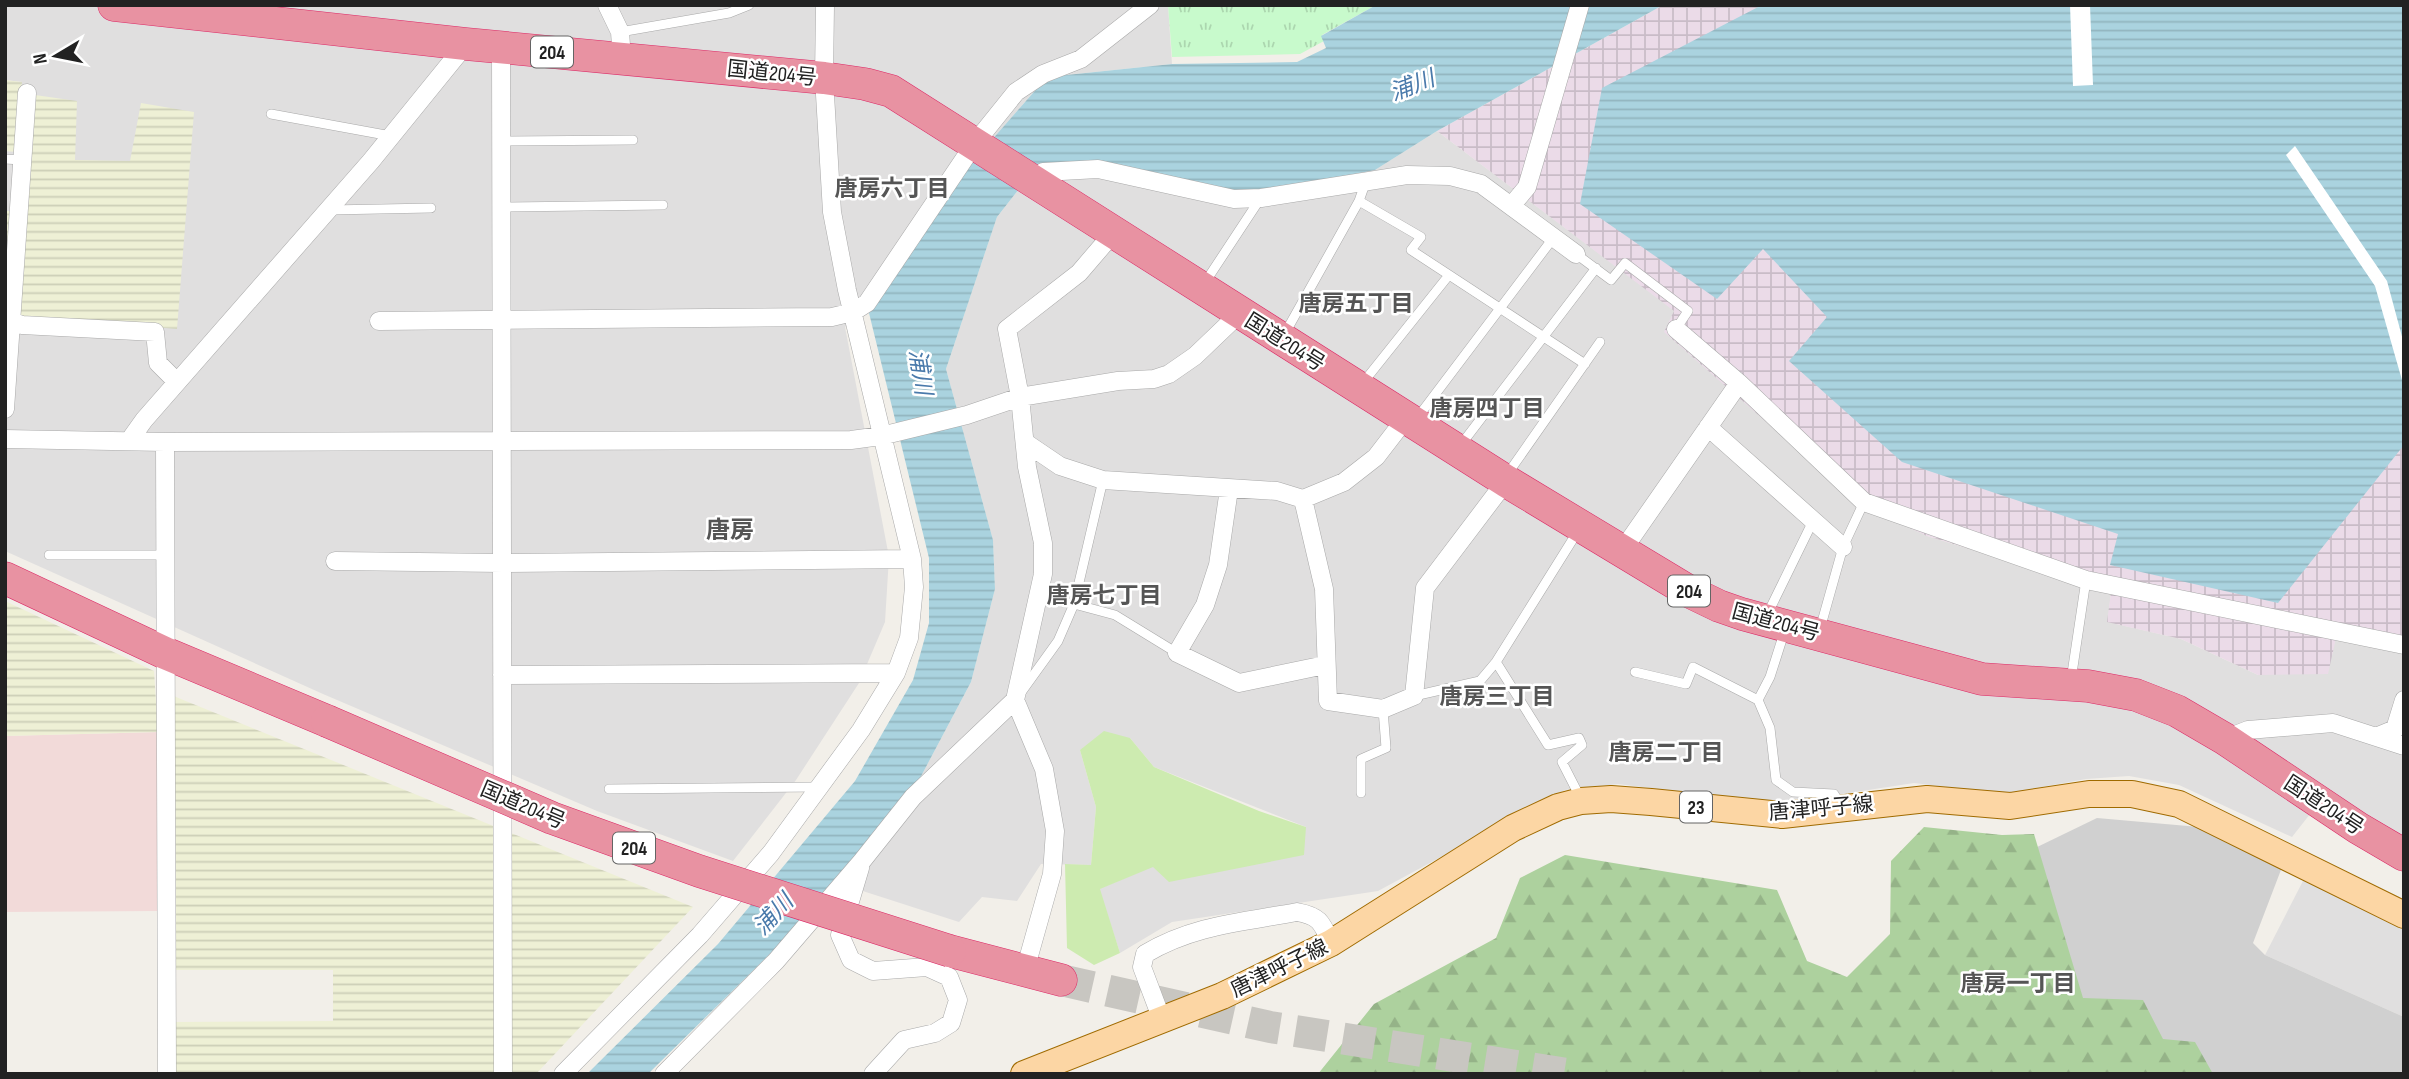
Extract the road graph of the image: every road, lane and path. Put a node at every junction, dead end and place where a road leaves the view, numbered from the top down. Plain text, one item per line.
1 (114, 5) edge
2 (607, 5) edge
3 (749, 5) edge
4 (825, 5) edge
5 (1150, 5) edge
6 (1580, 5) edge
7 (226, 11) edge
8 (466, 44) junction
9 (621, 46) junction
10 (500, 47) junction
11 (824, 78) junction
12 (27, 93) dead end
13 (271, 114) dead end
14 (391, 136) junction
15 (633, 140) dead end
16 (499, 141) junction
17 (975, 143) junction
18 (14, 160) edge
19 (1033, 179) junction
20 (1366, 180) junction
21 (1261, 198) junction
22 (1359, 201) junction
23 (663, 205) dead end
24 (1512, 205) junction
25 (500, 207) junction
26 (431, 208) dead end
27 (329, 209) junction
28 (1115, 231) junction
29 (1554, 237) junction
30 (1576, 254) joint
31 (1595, 268) junction
32 (1449, 275) junction
33 (1201, 288) junction
34 (1500, 309) junction
35 (853, 312) junction
36 (1240, 313) junction
37 (8, 320) edge
38 (500, 320) junction
39 (379, 321) dead end
40 (1676, 329) joint
41 (1543, 337) junction
42 (1282, 340) junction
43 (1600, 342) dead end
44 (1585, 364) junction
45 (177, 382) junction
46 (1739, 383) junction
47 (1359, 388) junction
48 (1020, 397) junction
49 (5, 409) edge
50 (1406, 418) junction
51 (1708, 427) junction
52 (881, 436) junction
53 (5, 439) edge
54 (130, 441) junction
55 (501, 441) junction
56 (165, 442) junction
57 (1026, 443) junction
58 (1457, 450) junction
59 (1103, 480) junction
60 (1506, 481) junction
61 (1229, 489) junction
62 (1304, 499) junction
63 (1864, 502) junction
64 (1813, 521) junction
65 (1581, 526) junction
66 (1843, 547) junction
67 (1622, 551) junction
68 (49, 555) dead end
69 (165, 555) junction
70 (912, 559) junction
71 (335, 561) dead end
72 (502, 563) junction
73 (5, 578) edge
74 (2086, 580) junction
75 (1038, 598) junction
76 (1074, 604) junction
77 (1776, 623) junction
78 (1818, 634) junction
79 (2404, 645) edge
80 (165, 653) junction
81 (1177, 653) junction
82 (1496, 662) junction
83 (1325, 665) junction
84 (1635, 672) dead end
85 (896, 673) junction
86 (502, 675) junction
87 (2070, 685) junction
88 (1414, 696) junction
89 (1015, 700) junction
90 (1758, 700) junction
91 (2404, 700) edge
92 (1383, 709) junction
93 (2378, 736) junction
94 (2225, 739) junction
95 (2404, 746) edge
96 (819, 787) junction
97 (609, 789) dead end
98 (1361, 793) dead end
99 (1581, 801) junction
100 (1842, 809) junction
101 (2404, 855) edge
102 (862, 861) junction
103 (2404, 915) edge
104 (1331, 943) junction
105 (1025, 970) junction
106 (1061, 980) tunnel mouth
107 (1162, 1020) junction
108 (167, 1074) edge
109 (503, 1074) edge
110 (562, 1074) edge
111 (664, 1074) edge
112 (873, 1074) edge
113 (1024, 1074) edge

1 - 7 highway, 国道204号 / 204
2 - 9 street
3 - 9 lane
4 - 11 street
5 - 17 street
6 - 24 street
7 - 8 highway, 国道204号 / 204
8 - 10 highway, 国道204号 / 204
8 - 14 street
9 - 10 highway, 国道204号 / 204
9 - 11 highway, 国道204号 / 204
10 - 16 street
11 - 17 highway, 国道204号 / 204
11 - 35 street
12 - 18 street
13 - 14 lane
14 - 27 street
15 - 16 lane
16 - 25 street
17 - 19 highway, 国道204号 / 204
17 - 35 street
18 - 37 street
19 - 21 street
19 - 28 highway, 国道204号 / 204
20 - 21 street
20 - 22 lane
20 - 24 street
21 - 33 lane
22 - 32 lane
22 - 42 lane
23 - 25 lane
24 - 29 street
25 - 38 street
26 - 27 lane
27 - 45 street
28 - 33 highway, 国道204号 / 204
28 - 48 street
29 - 30 street
29 - 34 lane
30 - 31 lane
31 - 40 lane
31 - 41 lane
32 - 34 lane
32 - 47 lane
33 - 36 highway, 国道204号 / 204
34 - 41 lane
34 - 50 lane
35 - 38 street
35 - 52 street
36 - 42 highway, 国道204号 / 204
36 - 48 street
37 - 45 street
37 - 49 street
38 - 39 street
38 - 55 street
40 - 46 street
41 - 44 lane
41 - 58 lane
42 - 47 highway, 国道204号 / 204
43 - 44 lane
44 - 60 lane
45 - 54 street
46 - 51 street
46 - 63 street
47 - 50 highway, 国道204号 / 204
48 - 52 street
48 - 57 street
50 - 58 highway, 国道204号 / 204
50 - 62 street
51 - 64 street
51 - 67 street
52 - 55 street
52 - 70 street
53 - 54 street
54 - 56 street
55 - 56 street
55 - 72 street
56 - 69 street
57 - 59 street
57 - 75 street
58 - 60 highway, 国道204号 / 204
59 - 61 street
59 - 76 lane
60 - 65 highway, 国道204号 / 204
60 - 88 street
61 - 62 street
61 - 81 street
62 - 83 street
63 - 66 lane
63 - 74 street
64 - 66 street
64 - 77 lane
65 - 67 highway, 国道204号 / 204
65 - 82 lane
66 - 78 lane
67 - 77 highway, 国道204号 / 204
68 - 69 lane
69 - 80 street
70 - 72 street
70 - 85 street
71 - 72 street
72 - 86 street
73 - 80 highway, 国道204号 / 204
74 - 79 street
74 - 87 lane
75 - 76 lane
75 - 89 street
76 - 81 lane
76 - 89 lane
77 - 78 highway, 国道204号 / 204
77 - 90 lane
78 - 87 highway, 国道204号 / 204
80 - 105 highway, 国道204号 / 204, bridge
80 - 108 street
81 - 83 street
82 - 88 lane
82 - 99 lane
83 - 92 street
84 - 90 lane
85 - 86 street
85 - 96 street
86 - 109 street
87 - 94 highway, 国道204号 / 204
88 - 92 street
89 - 102 street
89 - 105 street
90 - 100 lane
91 - 93 street
92 - 98 lane
93 - 94 street
93 - 95 street
94 - 101 highway, 国道204号 / 204
96 - 97 lane
96 - 110 street
99 - 100 main road, 唐津呼子線 / 23
99 - 104 main road, 唐津呼子線 / 23
100 - 103 main road, 唐津呼子線 / 23
102 - 111 street
102 - 112 street
104 - 107 main road, 唐津呼子線 / 23
104 - 107 street
105 - 106 highway, 国道204号 / 204
107 - 113 main road, 唐津呼子線 / 23

